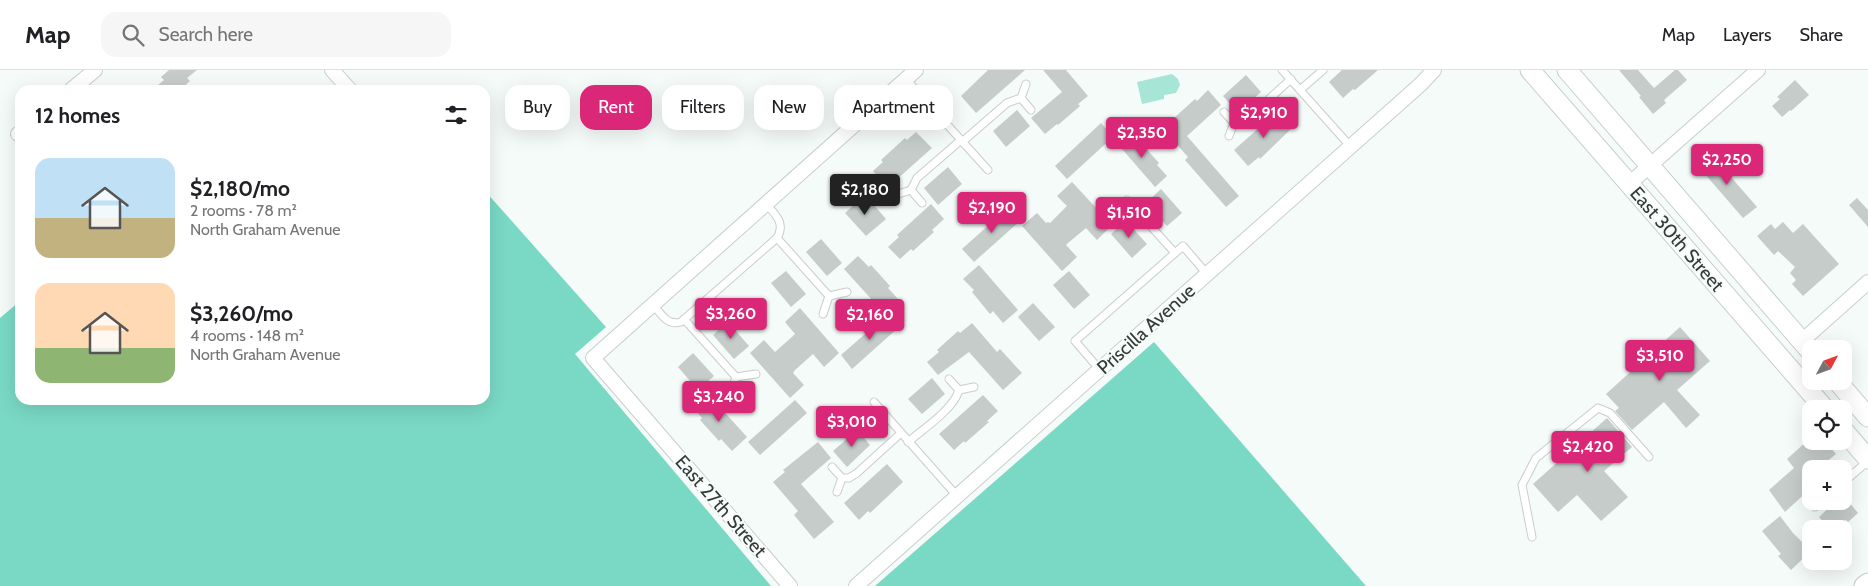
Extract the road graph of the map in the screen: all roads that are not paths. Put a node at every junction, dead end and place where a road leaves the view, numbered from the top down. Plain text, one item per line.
1 (94, 70) edge
2 (332, 70) edge
3 (1282, 70) edge
4 (1324, 70) edge
5 (1434, 70) edge
6 (1530, 70) edge
7 (1567, 70) edge
8 (1758, 70) edge
9 (911, 75) edge
10 (1291, 79) junction
11 (1026, 84) dead end
12 (77, 85) edge
13 (346, 85) edge
14 (1300, 90) junction
15 (1021, 98) junction
16 (1031, 110) dead end
17 (1224, 112) dead end
18 (1234, 123) junction
19 (1229, 136) dead end
20 (962, 141) junction
21 (1351, 147) junction
22 (1650, 166) junction
23 (988, 170) dead end
24 (1629, 184) junction
25 (911, 190) junction
26 (895, 195) dead end
27 (1127, 200) dead end
28 (922, 203) dead end
29 (766, 204) junction
30 (777, 238) junction
31 (1175, 253) junction
32 (1207, 274) junction
33 (1868, 282) edge
34 (847, 292) dead end
35 (829, 296) junction
36 (652, 304) junction
37 (823, 314) dead end
38 (684, 320) junction
39 (1812, 340) edge
40 (1802, 341) edge
41 (1100, 370) junction
42 (756, 374) dead end
43 (736, 377) junction
44 (948, 379) dead end
45 (974, 387) dead end
46 (959, 390) junction
47 (1845, 390) edge
48 (730, 396) dead end
49 (1817, 400) edge
50 (874, 402) dead end
51 (1868, 417) edge
52 (901, 433) junction
53 (1852, 441) edge
54 (908, 442) junction
55 (1649, 456) dead end
56 (1868, 460) edge
57 (832, 467) dead end
58 (1852, 475) edge
59 (842, 478) junction
60 (837, 492) dead end
61 (957, 496) junction
62 (1532, 537) dead end
63 (1868, 583) edge
64 (790, 586) edge
65 (856, 586) edge
66 (1864, 586) edge

1 - 12 street
2 - 13 street
3 - 10 lane
4 - 14 lane
5 - 21 street, Priscilla Avenue
6 - 24 main road, East 30th Street
7 - 22 main road, East 30th Street
8 - 22 street
9 - 20 lane
9 - 29 street
10 - 14 lane
10 - 18 lane
11 - 15 lane
14 - 21 lane
15 - 16 lane
15 - 20 lane
17 - 18 lane
18 - 19 lane
20 - 23 lane
20 - 25 lane
21 - 32 street, Priscilla Avenue
22 - 24 street
22 - 40 main road, East 30th Street
24 - 49 main road, East 30th Street
25 - 26 lane
25 - 28 lane
27 - 31 lane
29 - 30 lane
29 - 36 street
30 - 35 lane
30 - 38 lane
31 - 32 lane
31 - 41 lane
32 - 41 street, Priscilla Avenue
33 - 39 street
34 - 35 lane
35 - 37 lane
36 - 38 lane
36 - 64 street, East 27th Street
38 - 43 lane
41 - 61 street, Priscilla Avenue
42 - 43 lane
43 - 48 lane
44 - 46 lane
45 - 46 lane
46 - 54 lane
47 - 51 main road
50 - 52 lane
52 - 54 lane
52 - 59 lane
53 - 56 main road
54 - 61 lane
55 - 62 lane
56 - 58 lane
57 - 59 lane
59 - 60 lane
61 - 65 street, Priscilla Avenue
63 - 66 main road

